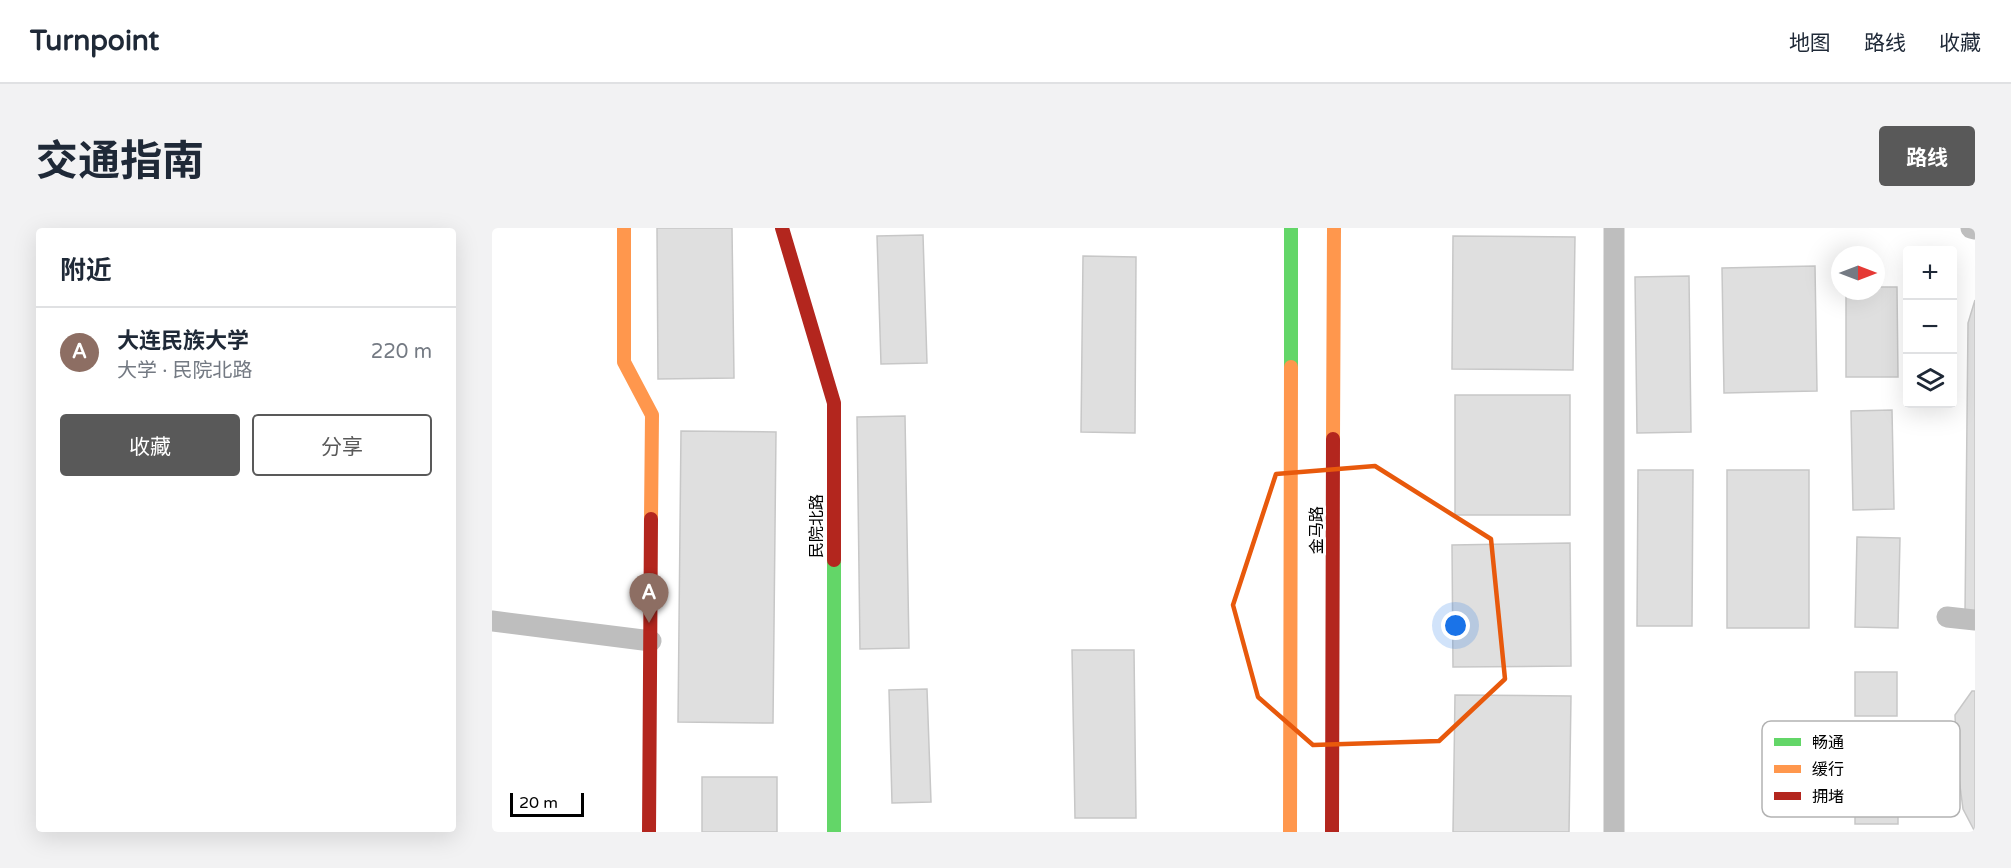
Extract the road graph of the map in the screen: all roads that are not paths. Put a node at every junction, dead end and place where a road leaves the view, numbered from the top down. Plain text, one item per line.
1 (624, 228) edge
2 (782, 228) edge
3 (1291, 228) edge
4 (1334, 228) edge
5 (1614, 228) edge
6 (1947, 617) dead end
7 (1975, 620) edge
8 (492, 621) edge
9 (651, 641) junction
10 (649, 832) edge
11 (834, 832) edge
12 (1290, 832) edge
13 (1332, 832) edge
14 (1614, 832) edge

1 - 9 street
2 - 11 street, 民院北路
3 - 12 street, 金马路
4 - 13 street, 金马路
5 - 14 street
6 - 7 street
8 - 9 street
9 - 10 street

